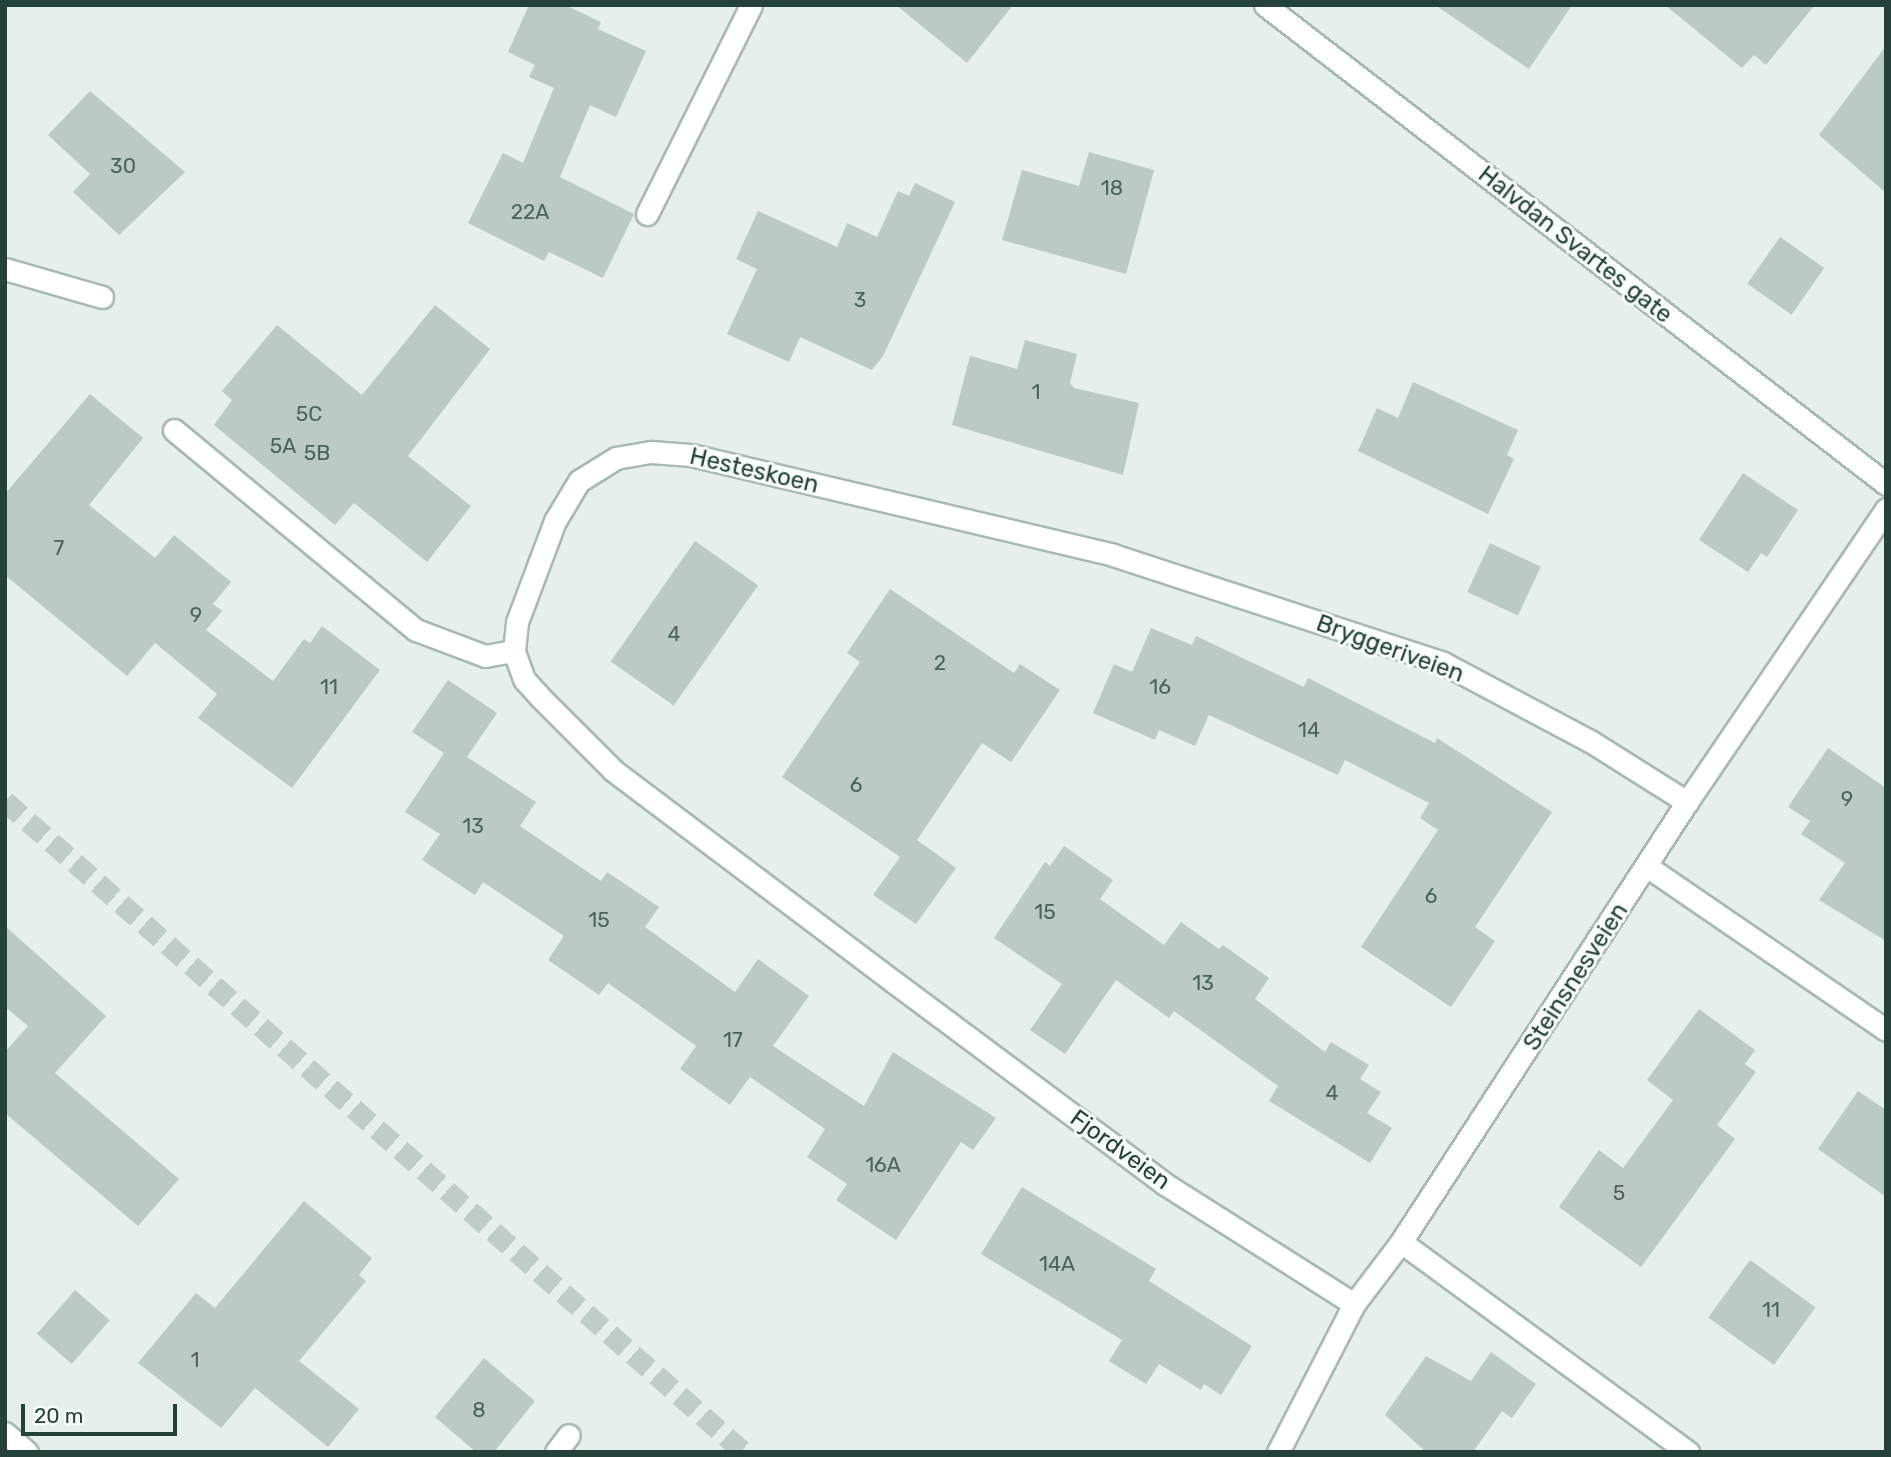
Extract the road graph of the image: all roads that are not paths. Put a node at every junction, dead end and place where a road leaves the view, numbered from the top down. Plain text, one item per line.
1 (751, 5) edge
2 (1265, 5) edge
3 (647, 214) dead end
4 (5, 269) edge
5 (102, 297) dead end
6 (174, 430) dead end
7 (1886, 484) edge
8 (1886, 509) edge
9 (1113, 555) joint
10 (514, 651) junction
11 (1687, 802) junction
12 (1648, 867) junction
13 (1886, 1030) edge
14 (1401, 1242) junction
15 (1354, 1304) junction
16 (5, 1433) edge
17 (27, 1452) edge
18 (1278, 1452) edge
19 (1688, 1452) edge

1 - 3 street
2 - 7 street, Halvdan Svartes gate
4 - 5 street
6 - 10 street
8 - 11 street, Steinsnesveien
9 - 10 street, Hesteskoen
9 - 11 street, Bryggeriveien
10 - 15 street, Fjordveien
11 - 12 street, Steinsnesveien
12 - 13 street
12 - 14 street, Steinsnesveien
14 - 15 street, Steinsnesveien
14 - 19 street
15 - 18 street, Steinsnesveien
16 - 17 street

